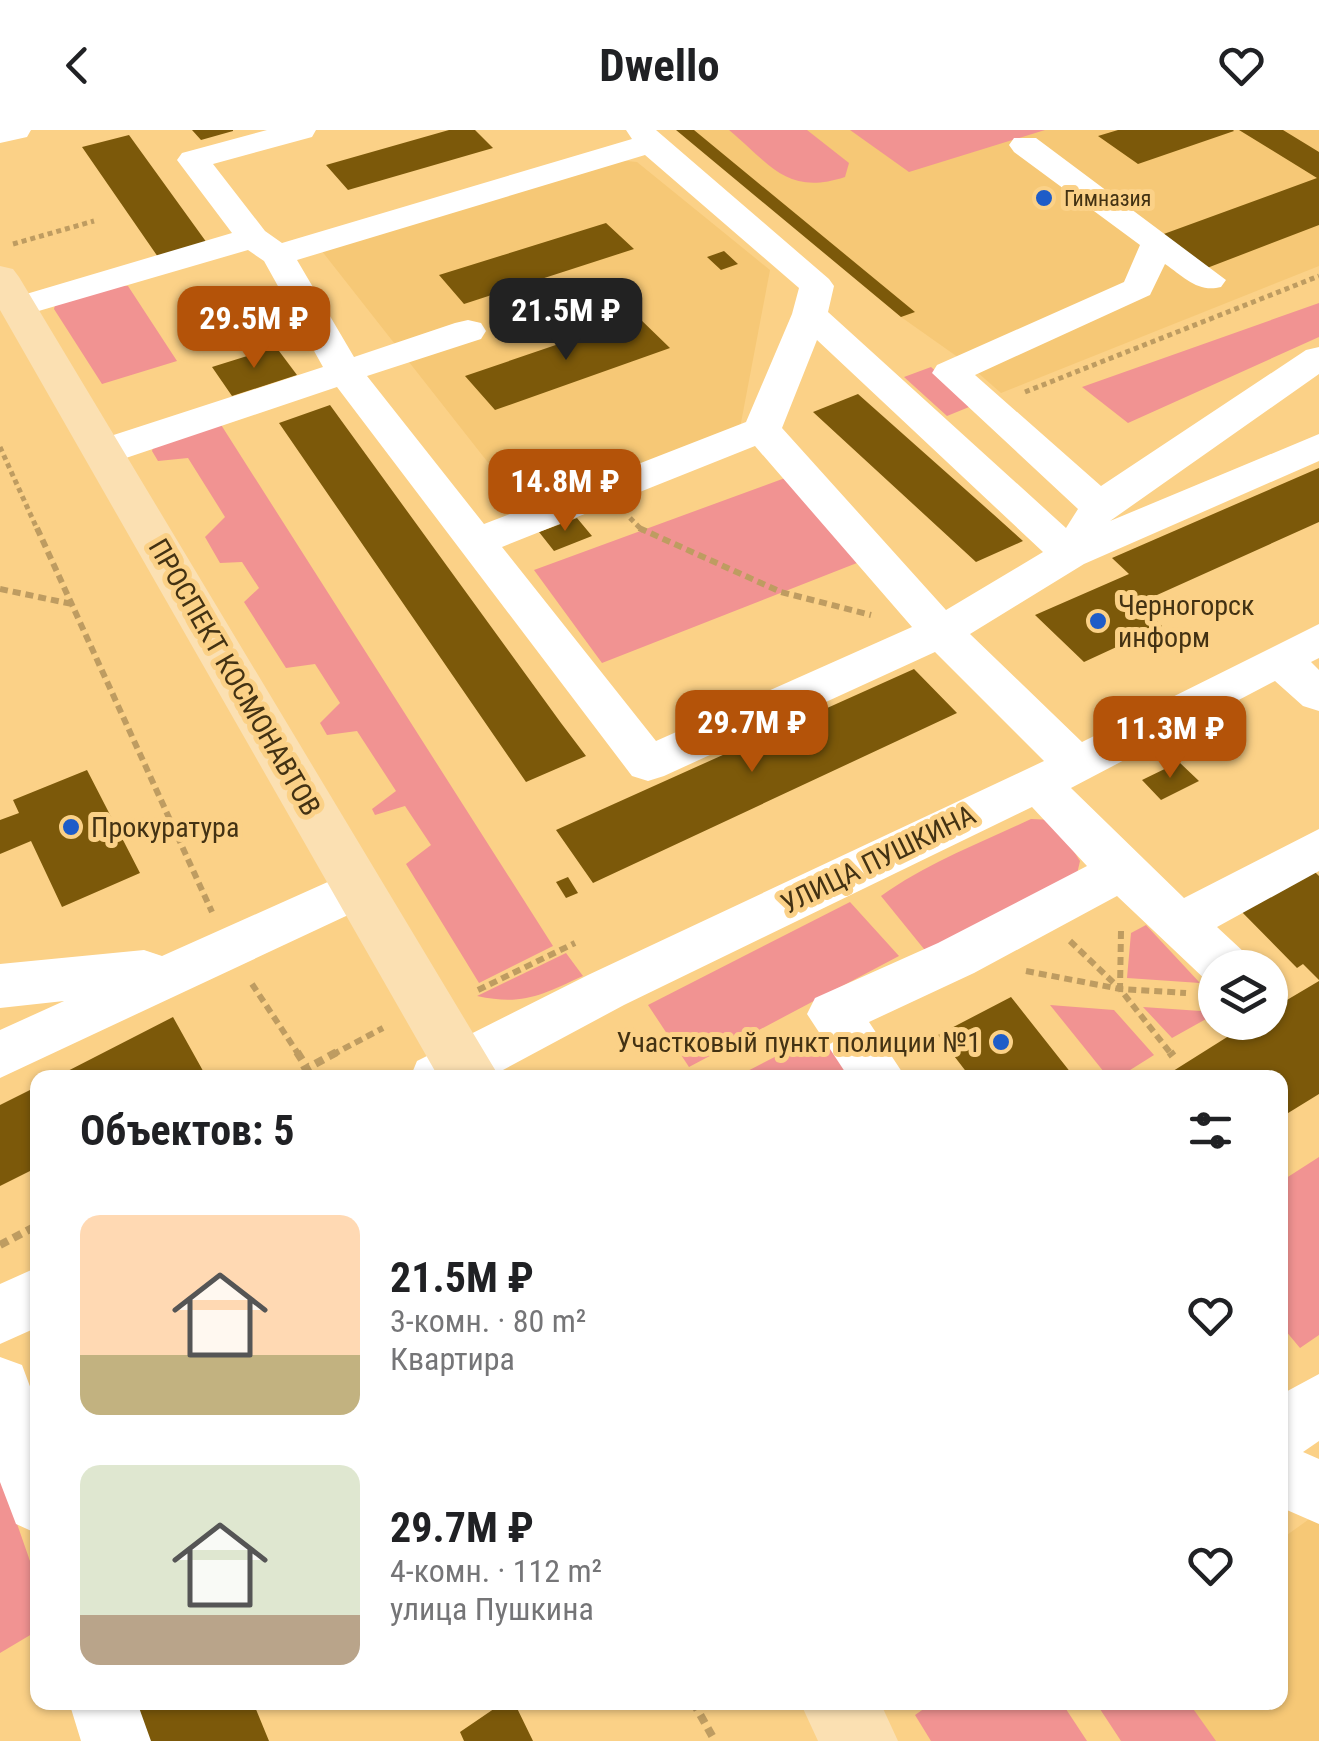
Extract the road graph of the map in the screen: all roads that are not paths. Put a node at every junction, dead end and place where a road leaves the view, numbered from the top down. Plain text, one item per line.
1 (16, 130) edge
2 (301, 130) edge
3 (0, 134) edge
4 (646, 136) edge
5 (1025, 145) dead end
6 (1158, 242) junction
7 (265, 246) junction
8 (1209, 280) dead end
9 (7, 281) edge
10 (810, 314) junction
11 (468, 331) dead end
12 (1319, 358) edge
13 (344, 371) junction
14 (762, 430) junction
15 (1319, 446) edge
16 (103, 452) junction
17 (1098, 506) junction
18 (476, 542) junction
19 (1070, 554) junction
20 (940, 632) junction
21 (1299, 649) edge
22 (1319, 695) edge
23 (1057, 774) junction
24 (1319, 848) edge
25 (1122, 871) junction
26 (359, 888) junction
27 (1180, 924) junction
28 (205, 957) junction
29 (1198, 957) edge
30 (0, 986) edge
31 (0, 1055) edge
32 (454, 1070) edge
33 (461, 1070) edge
34 (874, 1070) edge
35 (30, 1298) edge
36 (0, 1315) edge
37 (0, 1387) edge
38 (1292, 1424) edge
39 (30, 1478) edge
40 (1319, 1492) edge
41 (106, 1710) edge
42 (116, 1741) edge

1 - 3 street
2 - 7 street
4 - 7 street
4 - 10 street
5 - 6 street
6 - 8 street
6 - 17 street
7 - 9 street
7 - 13 street
9 - 16 main road, ПРОСПЕКТ КОСМОНАВТОВ
10 - 14 street
10 - 19 street
11 - 13 street
12 - 17 street
13 - 16 street
13 - 18 street
14 - 18 street
14 - 20 street
15 - 19 street
16 - 26 main road, ПРОСПЕКТ КОСМОНАВТОВ
17 - 19 street
18 - 20 street
19 - 20 street
20 - 23 street
21 - 22 street
21 - 23 street, УЛИЦА ПУШКИНА
23 - 25 street
23 - 33 street, УЛИЦА ПУШКИНА
24 - 27 street
25 - 27 street
25 - 34 street
26 - 28 street
26 - 32 main road, ПРОСПЕКТ КОСМОНАВТОВ
27 - 29 street
28 - 30 street
28 - 31 street
35 - 36 street
37 - 39 street
38 - 40 street
41 - 42 street

